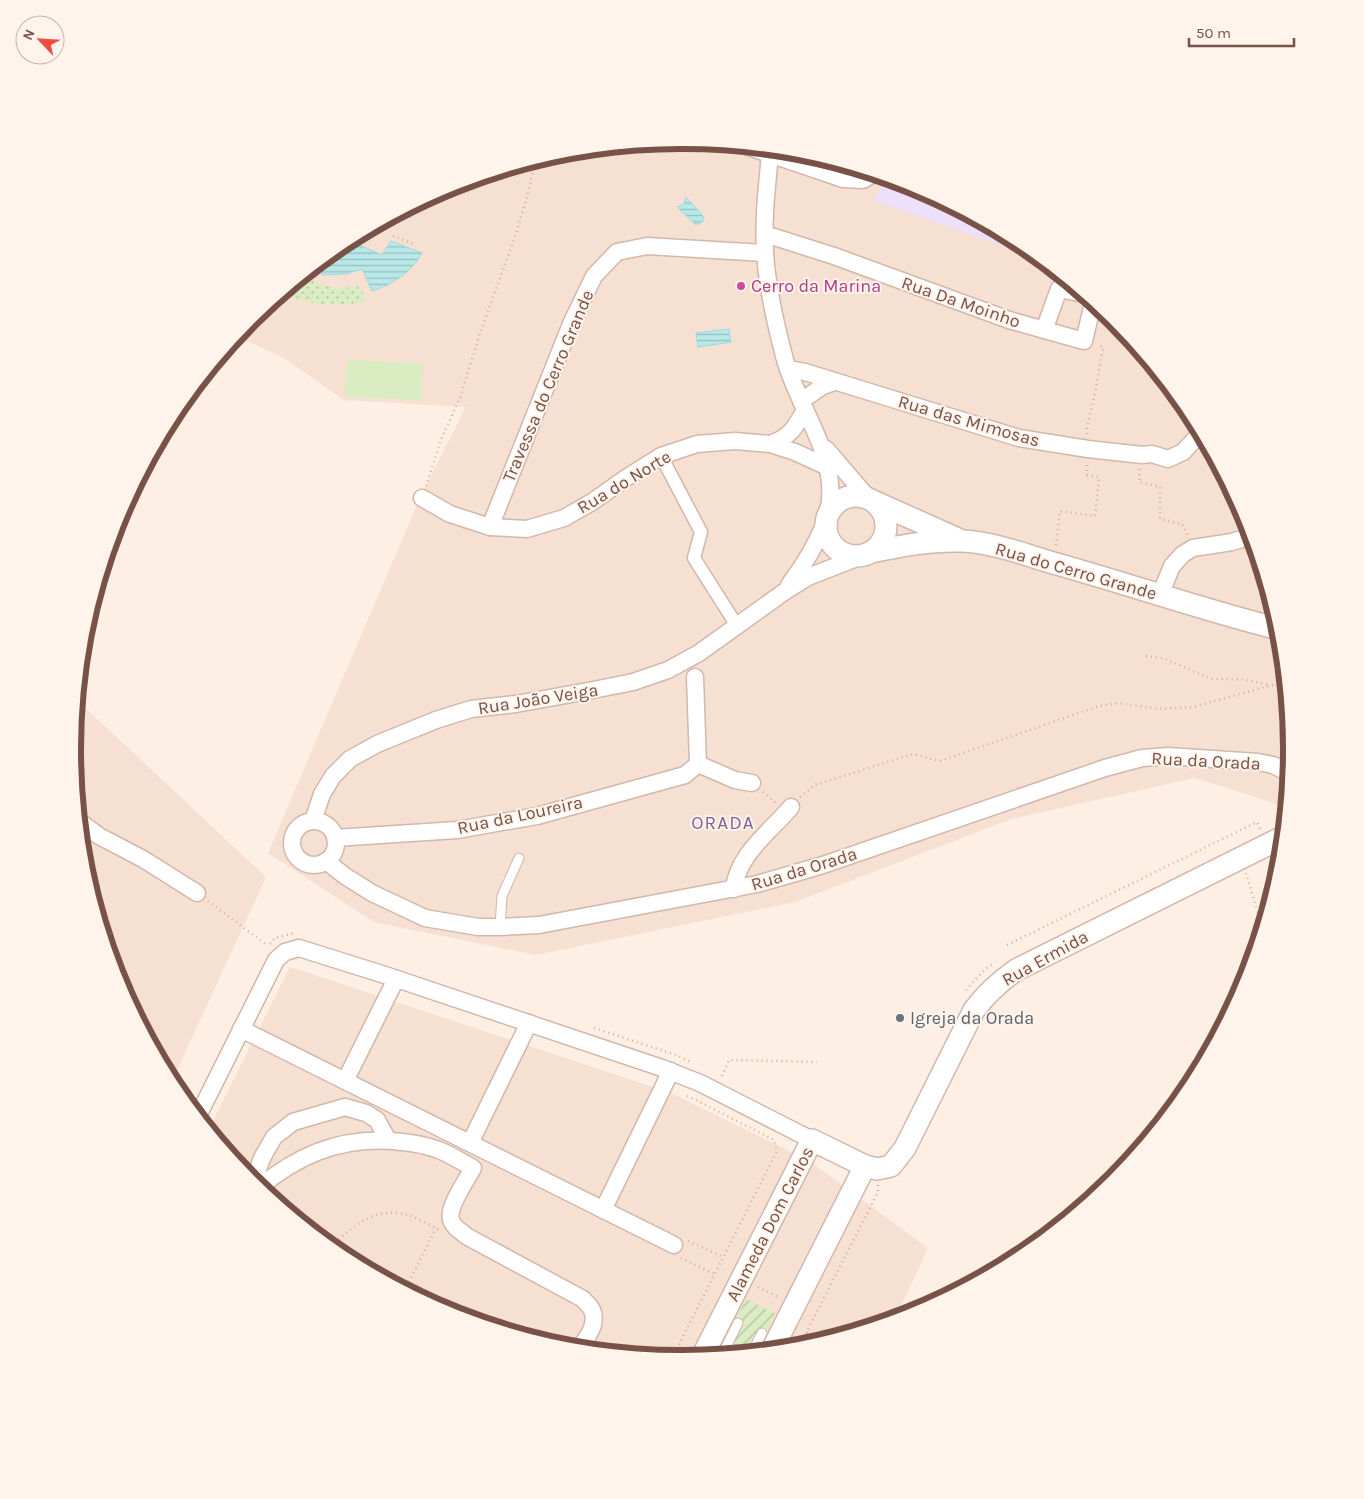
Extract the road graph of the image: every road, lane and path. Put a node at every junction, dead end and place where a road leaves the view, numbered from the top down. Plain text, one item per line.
1 (770, 156) edge
2 (778, 157) edge
3 (534, 167) edge
4 (866, 178) edge
5 (765, 234) junction
6 (393, 236) dead end
7 (416, 245) dead end
8 (765, 253) junction
9 (1070, 291) edge
10 (1092, 311) edge
11 (1044, 330) junction
12 (1084, 340) junction
13 (788, 369) junction
14 (834, 382) junction
15 (803, 405) junction
16 (818, 438) junction
17 (1196, 438) edge
18 (770, 444) junction
19 (1088, 449) junction
20 (661, 456) junction
21 (1142, 456) junction
22 (828, 467) junction
23 (422, 498) joint
24 (872, 500) junction
25 (827, 518) junction
26 (490, 527) junction
27 (1244, 538) edge
28 (962, 541) junction
29 (1194, 548) junction
30 (866, 554) junction
31 (1054, 563) junction
32 (784, 592) junction
33 (1160, 595) junction
34 (737, 626) junction
35 (1270, 626) edge
36 (1146, 656) dead end
37 (695, 677) dead end
38 (1272, 685) junction
39 (1279, 686) edge
40 (698, 764) junction
41 (1282, 770) edge
42 (752, 784) joint
43 (789, 809) junction
44 (313, 821) junction
45 (86, 826) edge
46 (1277, 837) edge
47 (335, 838) junction
48 (519, 858) dead end
49 (1241, 858) junction
50 (326, 861) junction
51 (734, 889) junction
52 (197, 893) joint
53 (1259, 915) edge
54 (500, 928) junction
55 (1007, 945) dead end
56 (268, 946) dead end
57 (396, 979) junction
58 (529, 1023) junction
59 (241, 1029) junction
60 (817, 1062) dead end
61 (722, 1076) dead end
62 (668, 1078) junction
63 (345, 1082) junction
64 (201, 1110) edge
65 (388, 1140) junction
66 (812, 1140) junction
67 (470, 1143) junction
68 (871, 1168) junction
69 (257, 1174) edge
70 (266, 1182) edge
71 (603, 1210) junction
72 (436, 1228) junction
73 (445, 1233) dead end
74 (338, 1241) edge
75 (678, 1246) junction
76 (723, 1257) junction
77 (715, 1274) junction
78 (396, 1277) edge
79 (742, 1279) junction
80 (409, 1282) junction
81 (427, 1293) edge
82 (794, 1305) junction
83 (815, 1316) junction
84 (738, 1323) dead end
85 (807, 1333) junction
86 (813, 1336) edge
87 (804, 1338) edge
88 (583, 1342) edge
89 (767, 1342) edge
90 (706, 1349) edge
91 (725, 1349) edge
92 (676, 1350) edge

1 - 5 street
2 - 4 street
3 - 23 path
5 - 8 street
5 - 11 street, Rua Da Moinho
6 - 7 path
8 - 13 street
8 - 26 street, Travessa do Cerro Grande
9 - 11 street, Rua Da Moinho
10 - 12 street
11 - 12 street, Rua Da Moinho
12 - 19 path
13 - 14 street, Rua das Mimosas
13 - 15 street
14 - 15 street
14 - 19 street, Rua das Mimosas
15 - 16 street
15 - 18 street
16 - 22 street
16 - 24 street
17 - 21 street, Rua das Mimosas
18 - 20 street, Rua do Norte
18 - 22 street, Rua do Norte
19 - 21 street, Rua das Mimosas
19 - 31 path
20 - 26 street, Rua do Norte
20 - 34 street
21 - 29 path
22 - 25 street
23 - 26 street, Rua do Norte
24 - 25 street
24 - 28 street
24 - 30 street
25 - 30 street
25 - 32 street
27 - 29 street
28 - 30 street, Rua do Cerro Grande
28 - 31 street, Rua do Cerro Grande
29 - 33 street
30 - 32 street
31 - 33 street, Rua do Cerro Grande
32 - 34 street, Rua João Veiga
33 - 35 street, Rua do Cerro Grande
34 - 44 street, Rua João Veiga
36 - 38 path
37 - 40 street
38 - 39 path
38 - 43 path
40 - 42 street
40 - 47 street, Rua da Loureira
41 - 51 street, Rua da Orada
42 - 43 path
43 - 51 street
44 - 47 street
44 - 50 street
45 - 52 street
46 - 49 street, Rua Ermida
46 - 55 path
47 - 50 street
48 - 54 lane
49 - 53 path
49 - 68 street, Rua Ermida
50 - 54 street, Rua da Orada
51 - 54 street, Rua da Orada
52 - 56 path
57 - 58 street
57 - 59 street
57 - 63 street
58 - 62 street
58 - 67 street
59 - 63 street
59 - 64 street
60 - 61 path
62 - 66 street
62 - 71 street
62 - 76 path
63 - 67 street
65 - 69 street
65 - 70 street
65 - 88 street
66 - 68 street, Alameda Dom Carlos
66 - 79 street, Alameda Dom Carlos
67 - 71 street
68 - 82 street
68 - 83 path
71 - 75 street
72 - 73 path
72 - 74 path
72 - 80 path
75 - 76 path
75 - 77 path
76 - 77 path
77 - 92 path
78 - 80 path
79 - 82 path
79 - 90 street, Alameda Dom Carlos
80 - 81 path
82 - 83 path
82 - 89 street
83 - 85 path
84 - 91 lane
85 - 86 path
85 - 87 path

